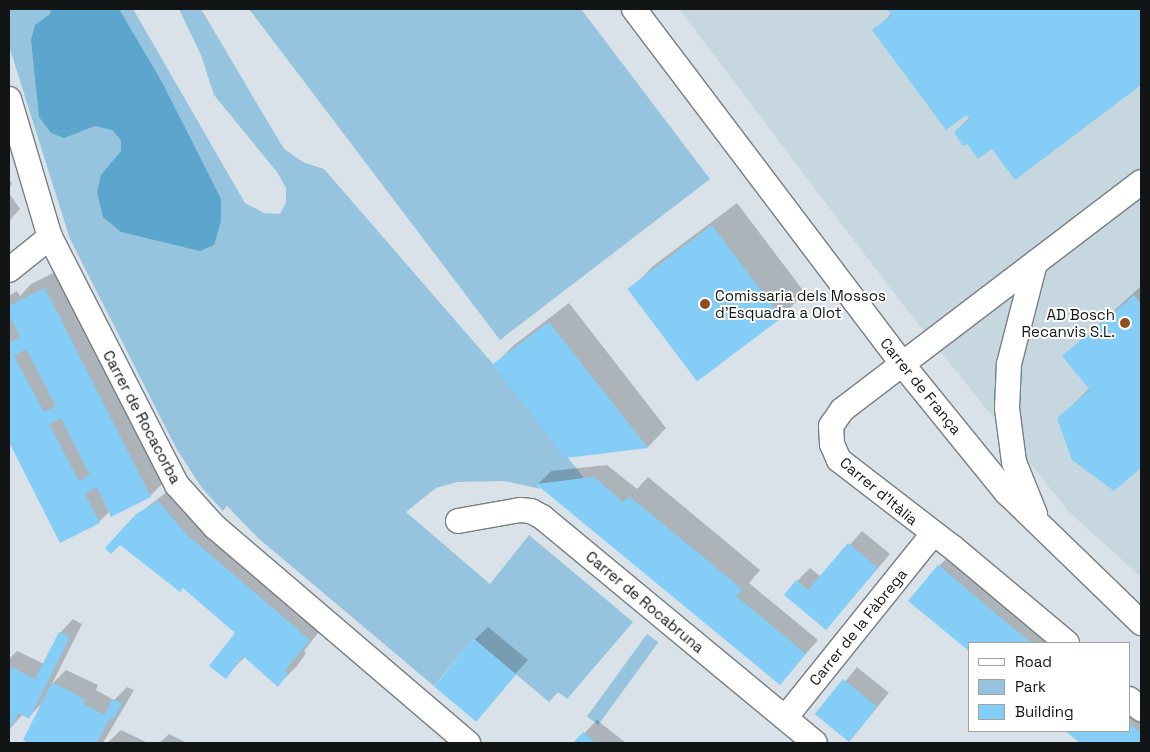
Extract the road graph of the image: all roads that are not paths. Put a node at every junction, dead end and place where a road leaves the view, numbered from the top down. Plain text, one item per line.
1 (634, 9) edge
2 (9, 99) edge
3 (1141, 182) edge
4 (50, 237) junction
5 (1035, 263) junction
6 (9, 270) edge
7 (902, 364) junction
8 (458, 521) dead end
9 (1043, 530) junction
10 (932, 535) junction
11 (1141, 623) edge
12 (1066, 642) edge
13 (1130, 700) edge
14 (1141, 709) edge
15 (785, 718) junction
16 (468, 743) edge
17 (815, 743) edge

1 - 7 street, Carrer de França
2 - 4 street, Carrer de Rocacorba
3 - 5 street, Carrer d'Itàlia
4 - 6 street
4 - 16 street, Carrer de Rocacorba
5 - 7 street, Carrer d'Itàlia
5 - 9 street
7 - 9 street, Carrer de França
7 - 10 street, Carrer d'Itàlia
8 - 15 street, Carrer de Rocabruna
9 - 11 street, Carrer de França
10 - 12 street, Carrer d'Itàlia
10 - 15 street, Carrer de la Fàbrega
13 - 14 street
15 - 17 street, Carrer de Rocabruna

